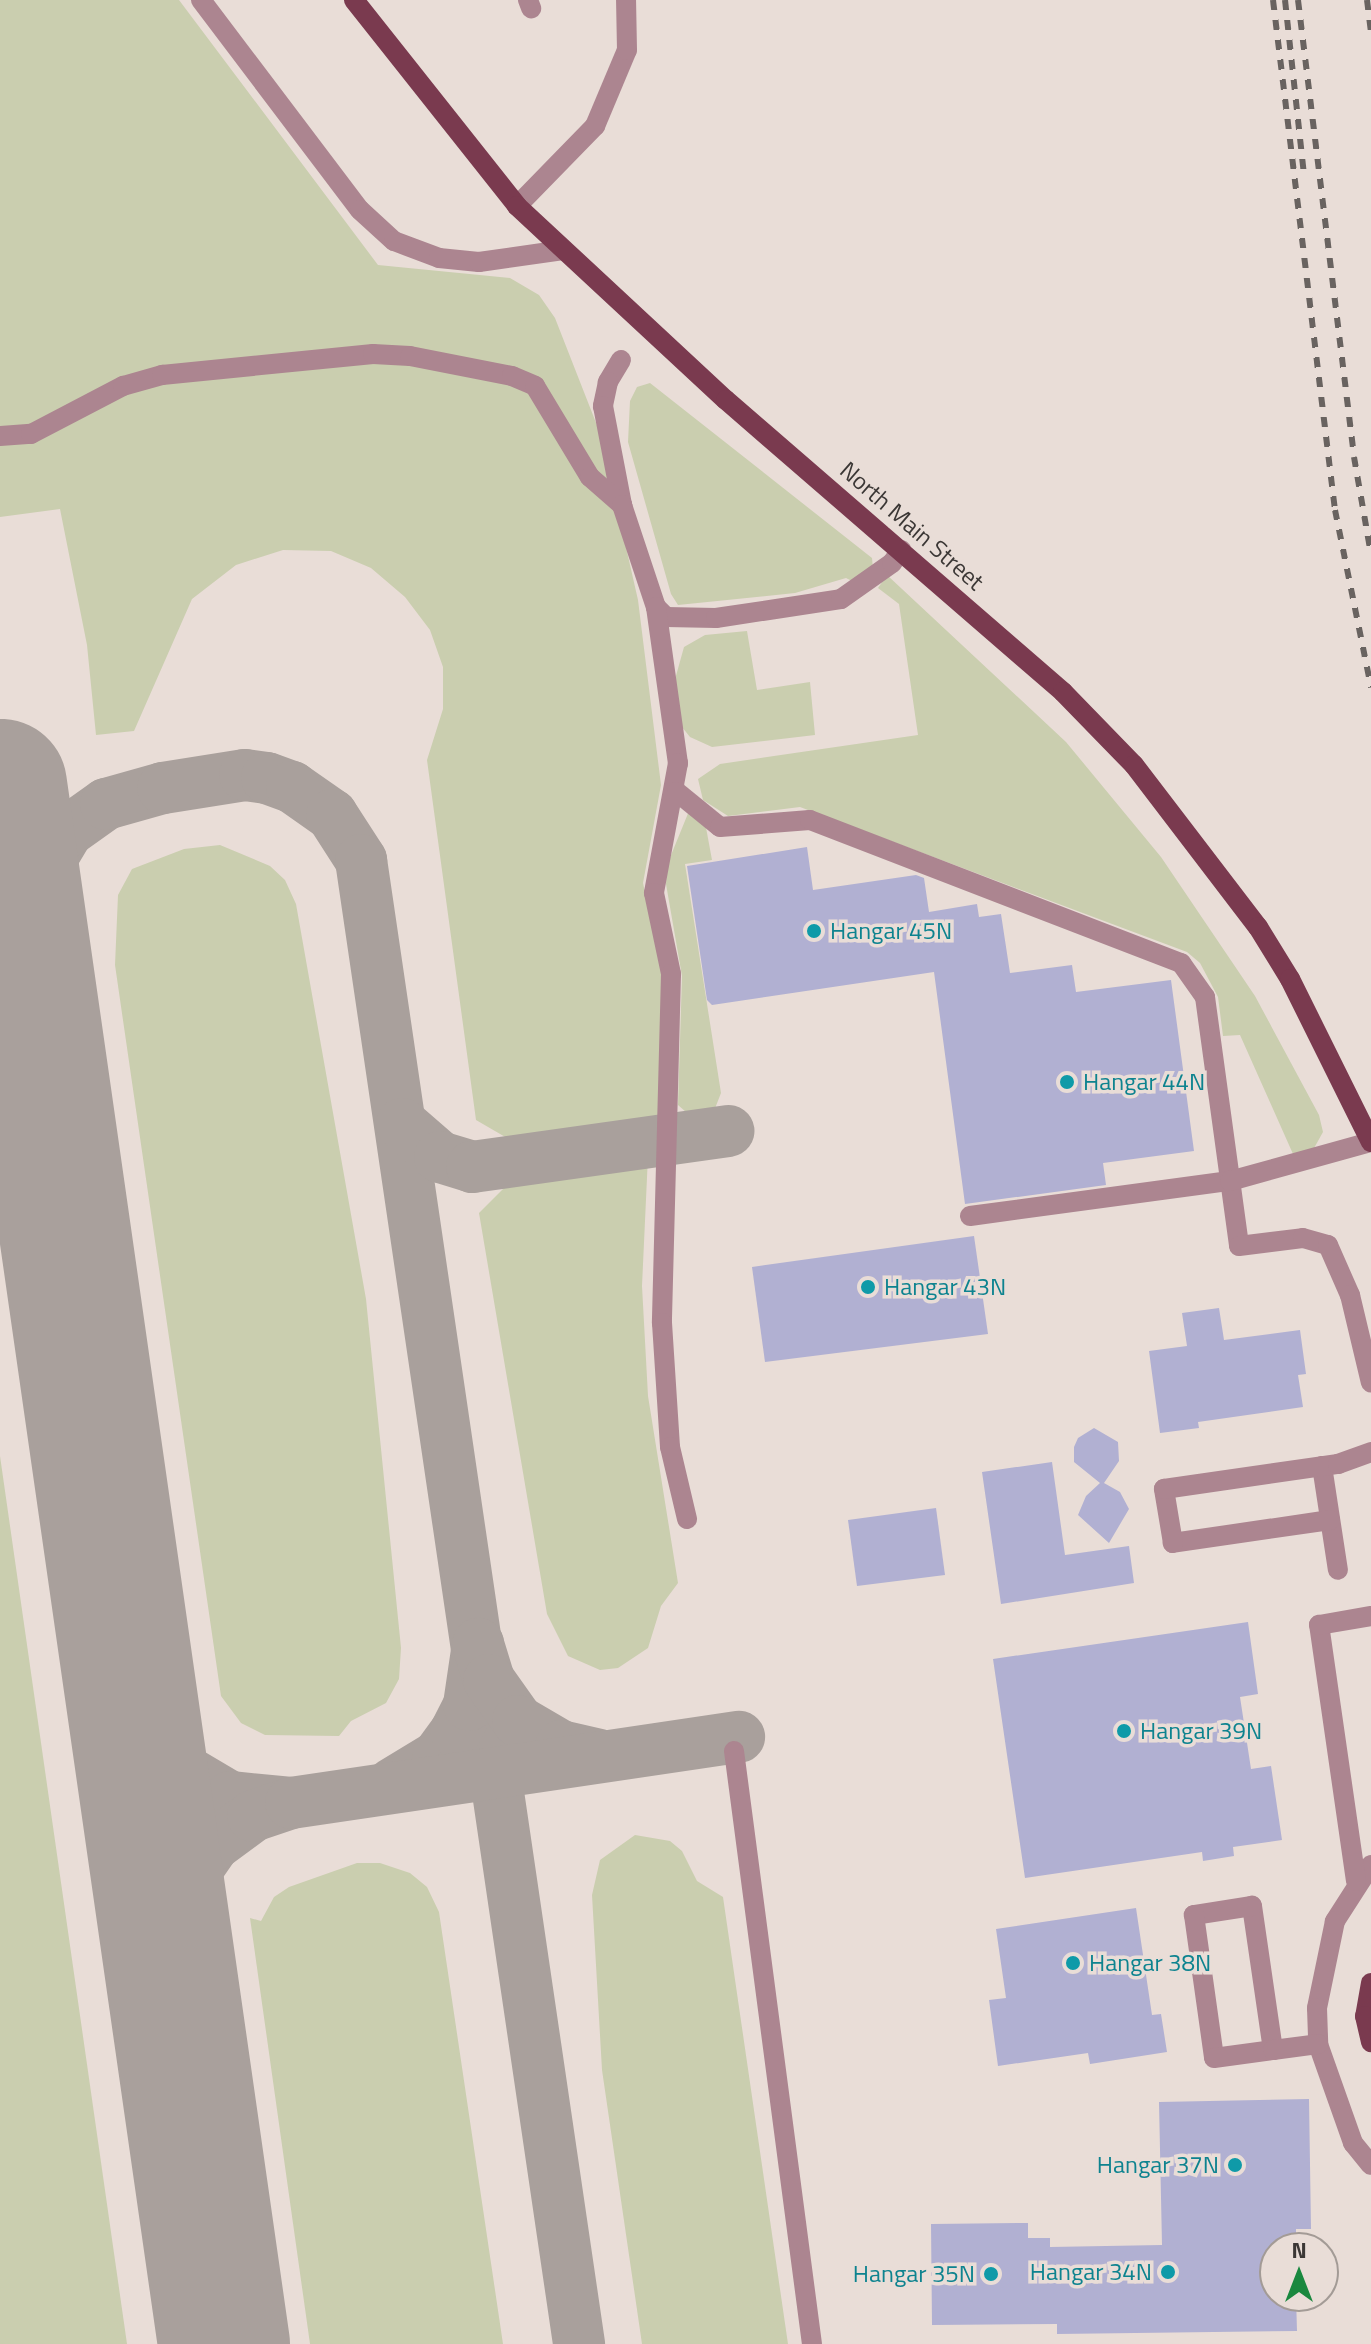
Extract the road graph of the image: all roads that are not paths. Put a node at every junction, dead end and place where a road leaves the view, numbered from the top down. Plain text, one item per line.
1 (201, 0) edge
2 (354, 0) edge
3 (626, 0) edge
4 (517, 206) junction
5 (563, 250) junction
6 (621, 360) dead end
7 (0, 436) edge
8 (622, 505) junction
9 (901, 550) junction
10 (656, 607) junction
11 (677, 792) junction
12 (1371, 1142) edge
13 (1230, 1181) junction
14 (970, 1216) dead end
15 (1371, 1383) edge
16 (1371, 1452) edge
17 (1322, 1466) junction
18 (687, 1519) dead end
19 (1330, 1520) junction
20 (1338, 1570) dead end
21 (1371, 1616) edge
22 (734, 1751) dead end
23 (1371, 1865) edge
24 (1356, 1881) junction
25 (1371, 1983) edge
26 (1371, 2042) edge
27 (1318, 2044) junction
28 (1273, 2050) junction
29 (1371, 2165) edge
30 (812, 2344) edge

1 - 5 lane
2 - 4 main road, North Main Street
3 - 4 lane
4 - 5 main road, North Main Street
5 - 9 main road, North Main Street
6 - 8 lane
7 - 8 lane
8 - 10 lane
9 - 10 lane
9 - 12 main road, North Main Street
10 - 11 lane
11 - 13 lane
11 - 18 lane
12 - 13 lane
13 - 14 lane
13 - 15 lane
16 - 17 lane
17 - 19 lane
17 - 19 lane
19 - 20 lane
21 - 24 lane
22 - 30 lane
23 - 24 lane
24 - 27 lane
25 - 26 main road
27 - 28 lane
27 - 29 lane
28 - 28 lane

